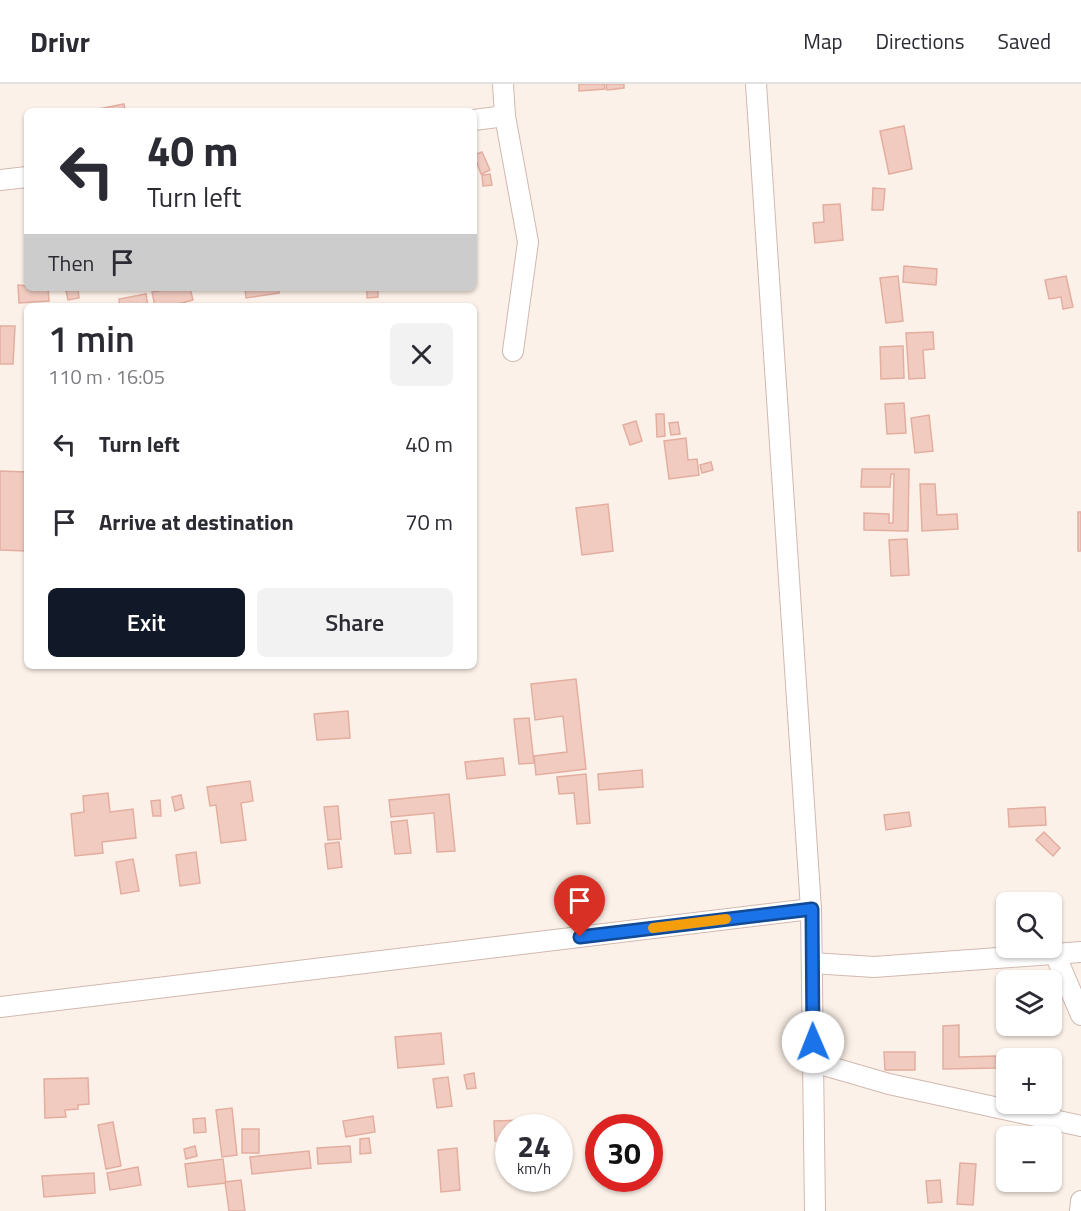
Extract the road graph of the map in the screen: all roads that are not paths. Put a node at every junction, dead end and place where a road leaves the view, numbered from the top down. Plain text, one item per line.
1 (502, 84) edge
2 (756, 84) edge
3 (505, 116) junction
4 (477, 120) edge
5 (24, 177) edge
6 (0, 180) edge
7 (513, 351) dead end
8 (812, 909) junction
9 (1081, 952) edge
10 (1062, 953) edge
11 (999, 958) edge
12 (1057, 958) edge
13 (812, 963) junction
14 (0, 1007) edge
15 (1081, 1015) edge
16 (813, 1062) junction
17 (1081, 1126) edge
18 (814, 1211) edge

1 - 3 street
2 - 8 street
3 - 4 street
3 - 7 street
5 - 6 street
8 - 13 street
8 - 14 street
9 - 10 street
11 - 13 street
12 - 15 street
13 - 16 street
16 - 17 street
16 - 18 street

